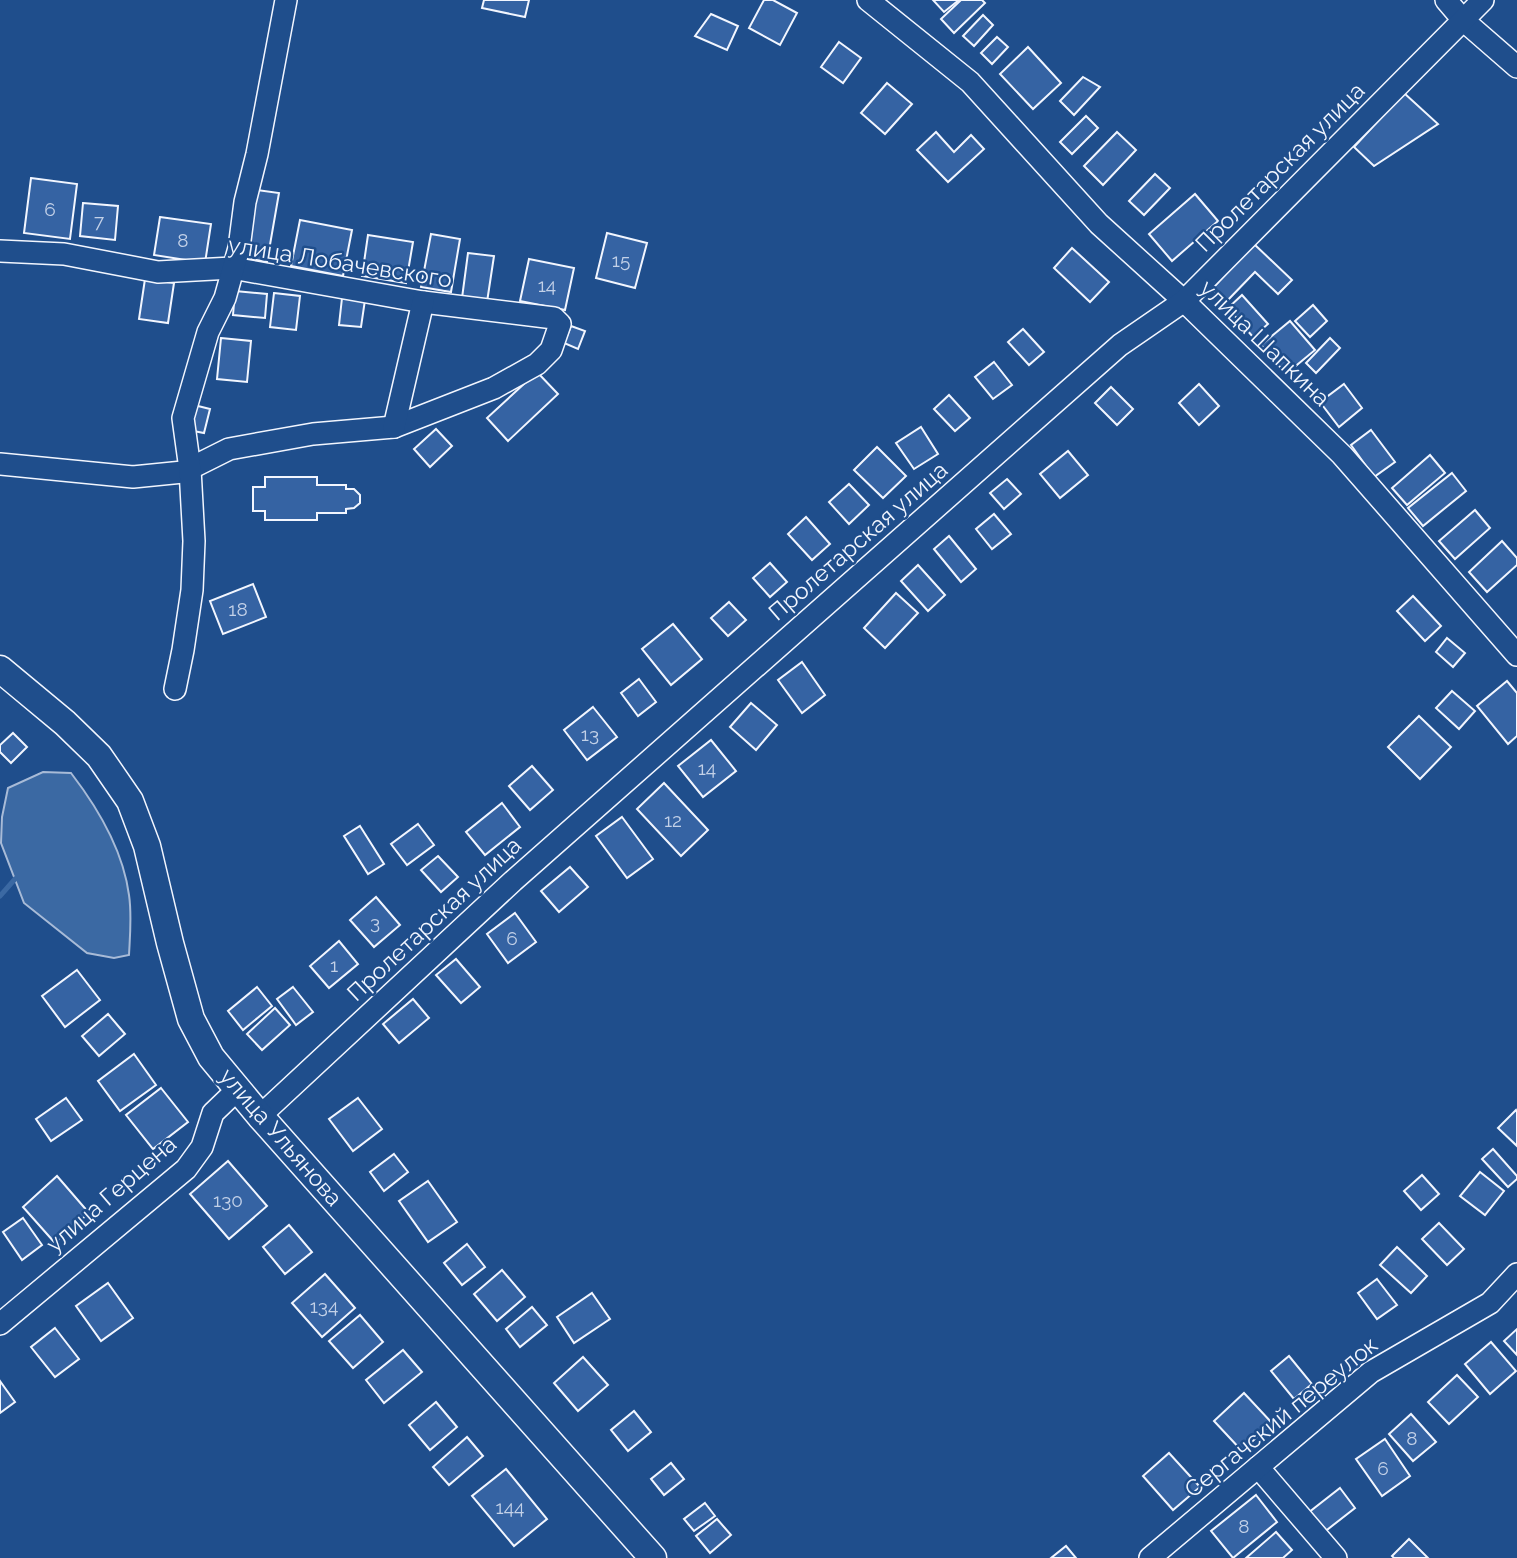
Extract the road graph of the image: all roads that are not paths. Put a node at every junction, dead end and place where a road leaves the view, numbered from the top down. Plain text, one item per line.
1 (286, 0) edge
2 (868, 0) edge
3 (1446, 0) edge
4 (1483, 0) edge
5 (1463, 20) junction
6 (1517, 67) edge
7 (0, 251) edge
8 (232, 268) junction
9 (1184, 301) junction
10 (423, 302) junction
11 (394, 426) junction
12 (0, 464) edge
13 (190, 469) junction
14 (1517, 655) edge
15 (1, 671) edge
16 (175, 689) dead end
17 (238, 1089) junction
18 (260, 1116) junction
19 (1517, 1274) edge
20 (0, 1324) edge
21 (1258, 1467) junction
22 (653, 1558) edge
23 (1150, 1558) edge
24 (1336, 1558) edge

1 - 8 street
2 - 9 street, улица Шапкина
3 - 5 street
4 - 5 street, Пролетарская улица
5 - 6 street
5 - 9 street, Пролетарская улица
7 - 8 street, улица Лобачевского
8 - 10 street, улица Лобачевского
8 - 13 street
9 - 14 street, улица Шапкина
9 - 18 street, Пролетарская улица
10 - 11 street
10 - 11 street, улица Лобачевского
11 - 13 street
12 - 13 street
13 - 16 street
15 - 17 main road, улица Ульянова
17 - 18 main road, улица Ульянова
17 - 20 street, улица Герцена
18 - 22 main road, улица Ульянова
19 - 21 street, Сергачский переулок
21 - 23 street, Сергачский переулок
21 - 24 street

